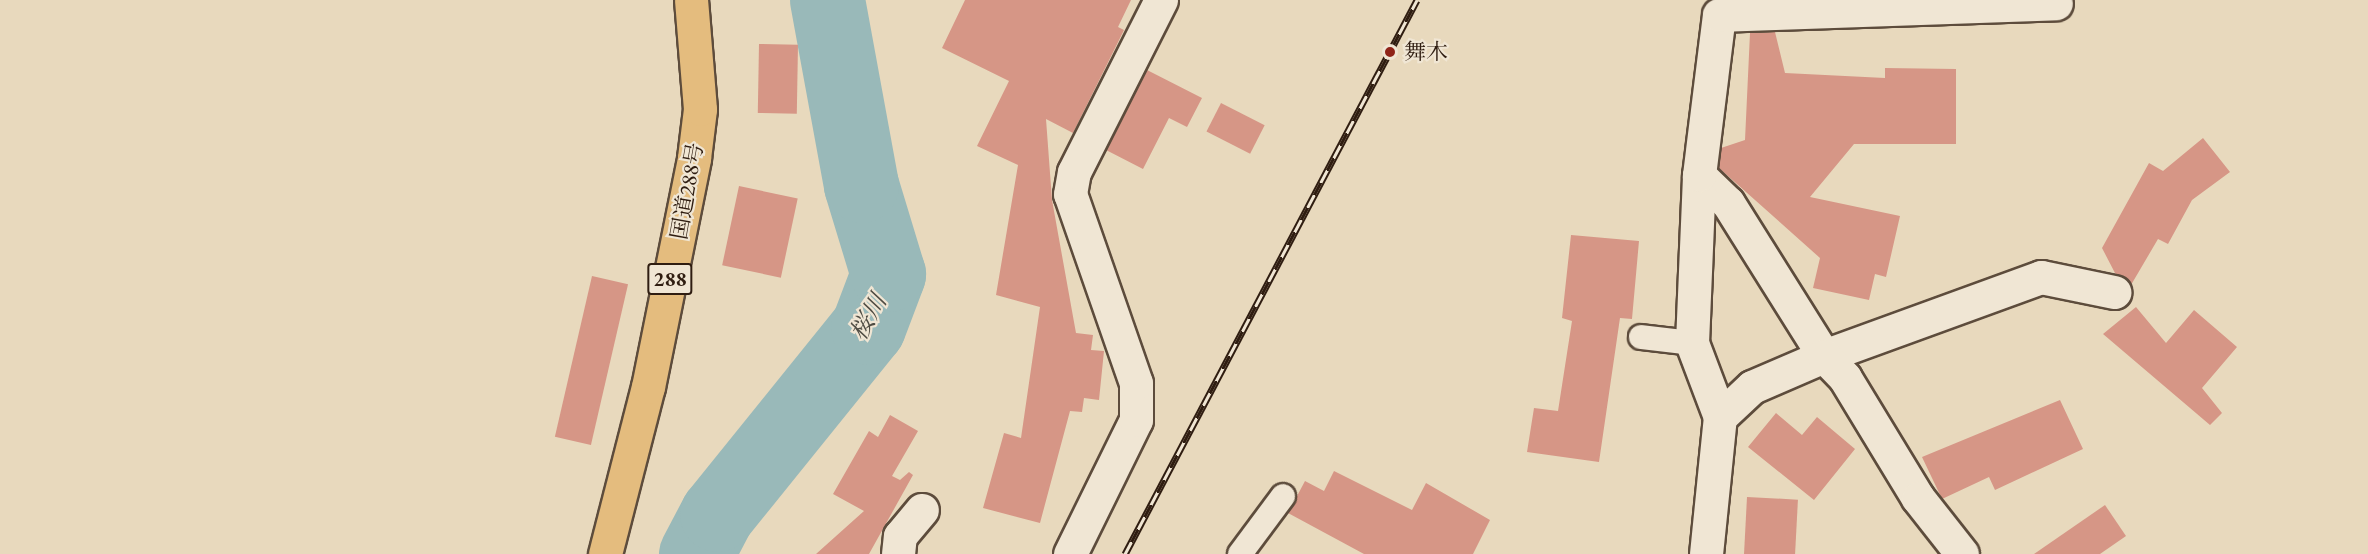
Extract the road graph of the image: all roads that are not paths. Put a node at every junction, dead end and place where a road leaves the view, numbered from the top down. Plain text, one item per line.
1 (691, 0) edge
2 (1161, 0) edge
3 (2056, 3) dead end
4 (1720, 7) edge
5 (1699, 175) junction
6 (2114, 292) dead end
7 (1641, 337) dead end
8 (1692, 343) junction
9 (1824, 356) junction
10 (1720, 417) junction
11 (1283, 496) dead end
12 (921, 510) dead end
13 (605, 554) edge
14 (898, 554) edge
15 (1070, 554) edge
16 (1240, 554) edge
17 (1706, 554) edge
18 (1962, 554) edge

1 - 13 highway, 国道288号 / 288
2 - 15 street
3 - 4 street
4 - 5 street
5 - 8 street
5 - 9 street
6 - 9 street
7 - 8 lane
8 - 10 street
9 - 10 street
9 - 18 street
10 - 17 street
11 - 16 lane
12 - 14 street

